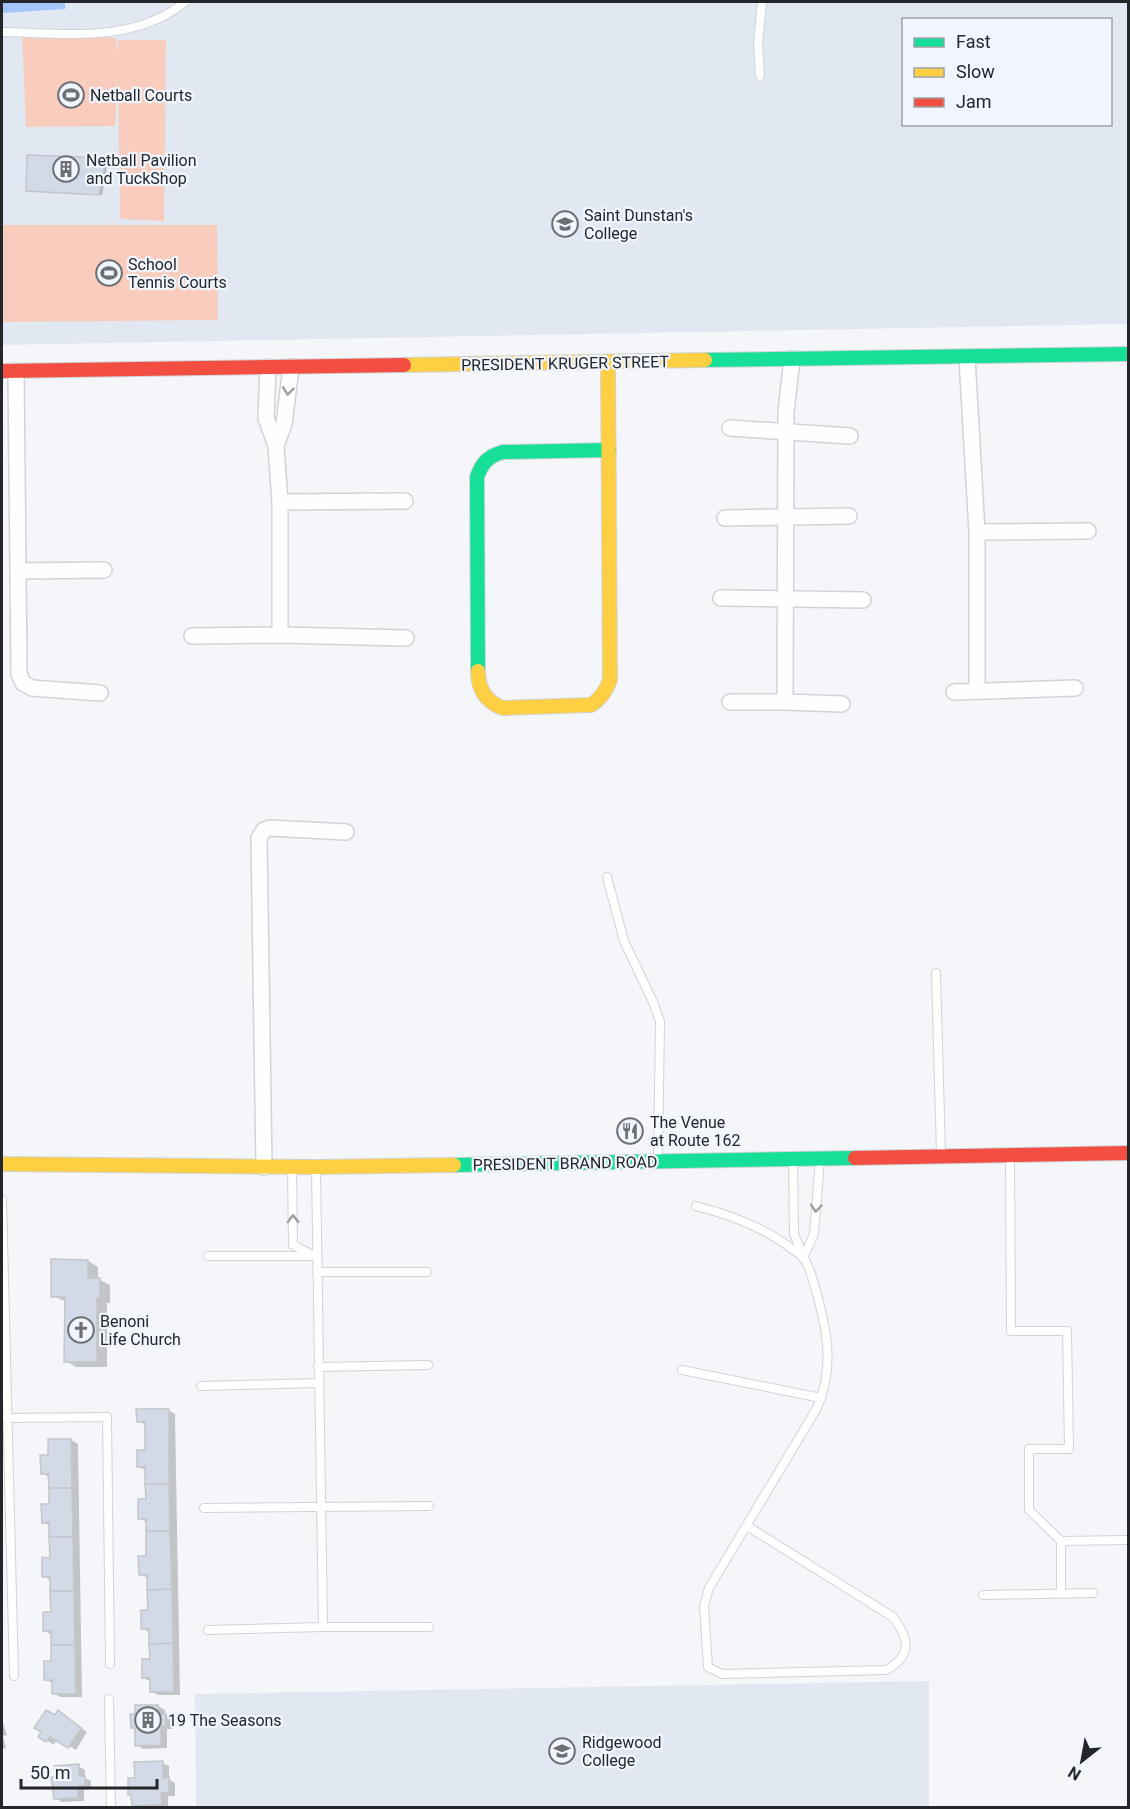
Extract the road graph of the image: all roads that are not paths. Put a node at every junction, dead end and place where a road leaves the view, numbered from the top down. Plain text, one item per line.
1 (185, 2) edge
2 (762, 2) edge
3 (2, 32) edge
4 (759, 76) dead end
5 (1128, 354) edge
6 (967, 357) junction
7 (792, 359) junction
8 (608, 362) junction
9 (268, 367) junction
10 (291, 367) junction
11 (9, 371) edge
12 (730, 428) dead end
13 (786, 431) junction
14 (850, 435) dead end
15 (276, 446) junction
16 (609, 450) junction
17 (405, 501) dead end
18 (280, 502) junction
19 (849, 516) dead end
20 (786, 517) junction
21 (725, 518) dead end
22 (977, 531) junction
23 (1088, 531) dead end
24 (104, 570) dead end
25 (18, 571) junction
26 (721, 598) dead end
27 (785, 599) junction
28 (863, 600) dead end
29 (280, 635) junction
30 (192, 636) dead end
31 (406, 638) dead end
32 (1075, 688) dead end
33 (977, 691) junction
34 (954, 692) dead end
35 (100, 693) dead end
36 (730, 702) dead end
37 (785, 702) junction
38 (842, 704) dead end
39 (346, 832) dead end
40 (607, 877) dead end
41 (936, 973) dead end
42 (1128, 1153) edge
43 (942, 1155) junction
44 (1010, 1155) junction
45 (821, 1157) junction
46 (793, 1158) junction
47 (658, 1161) junction
48 (2, 1164) edge
49 (264, 1167) junction
50 (292, 1167) junction
51 (316, 1167) junction
52 (2, 1200) edge
53 (696, 1206) dead end
54 (208, 1256) dead end
55 (316, 1256) junction
56 (803, 1258) junction
57 (316, 1272) junction
58 (426, 1272) dead end
59 (428, 1365) dead end
60 (318, 1367) junction
61 (682, 1370) dead end
62 (318, 1383) junction
63 (201, 1386) dead end
64 (821, 1398) junction
65 (7, 1418) junction
66 (429, 1506) dead end
67 (320, 1507) junction
68 (204, 1508) dead end
69 (747, 1526) junction
70 (1061, 1540) junction
71 (1128, 1540) edge
72 (1093, 1593) dead end
73 (1061, 1594) junction
74 (982, 1595) dead end
75 (323, 1627) junction
76 (429, 1627) dead end
77 (208, 1629) dead end
78 (110, 1664) dead end
79 (14, 1676) dead end
80 (109, 1699) dead end
81 (111, 1808) edge

1 - 3 lane
2 - 4 lane
5 - 6 street, PRESIDENT KRUGER STREET
6 - 7 street, PRESIDENT KRUGER STREET
6 - 22 street
7 - 8 street, PRESIDENT KRUGER STREET
7 - 13 street
8 - 10 street, PRESIDENT KRUGER STREET
8 - 16 street
9 - 10 street, PRESIDENT KRUGER STREET
9 - 11 street, PRESIDENT KRUGER STREET
9 - 15 street
10 -> 15 street
11 - 25 street
12 - 13 street
13 - 14 street
13 - 20 street
15 - 18 street
16 - 16 street
17 - 18 street
18 - 29 street
19 - 20 street
20 - 21 street
20 - 27 street
22 - 23 street
22 - 33 street
24 - 25 street
25 - 35 street
26 - 27 street
27 - 28 street
27 - 37 street
29 - 30 street
29 - 31 street
32 - 33 street
33 - 34 street
36 - 37 street
37 - 38 street
39 - 49 street
40 - 47 lane
41 - 43 lane
42 - 44 street, PRESIDENT BRAND ROAD
43 - 44 street, PRESIDENT BRAND ROAD
43 - 45 street, PRESIDENT BRAND ROAD
44 - 70 lane
45 - 46 street, PRESIDENT BRAND ROAD
45 -> 56 lane
46 - 47 street, PRESIDENT BRAND ROAD
46 - 56 lane
47 - 51 street, PRESIDENT BRAND ROAD
48 - 49 street, PRESIDENT BRAND ROAD
49 - 50 street, PRESIDENT BRAND ROAD
50 - 51 street, PRESIDENT BRAND ROAD
55 -> 50 lane
51 - 55 lane
52 - 65 lane
53 - 56 lane
54 - 55 lane
55 - 57 lane
56 - 64 lane
57 - 58 lane
57 - 60 lane
59 - 60 lane
60 - 62 lane
61 - 64 lane
62 - 63 lane
62 - 67 lane
64 - 69 lane
65 - 78 lane
65 - 79 lane
66 - 67 lane
67 - 68 lane
67 - 75 lane
69 - 69 lane
70 - 71 lane
70 - 73 lane
72 - 73 lane
73 - 74 lane
75 - 76 lane
75 - 77 lane
80 - 81 lane

